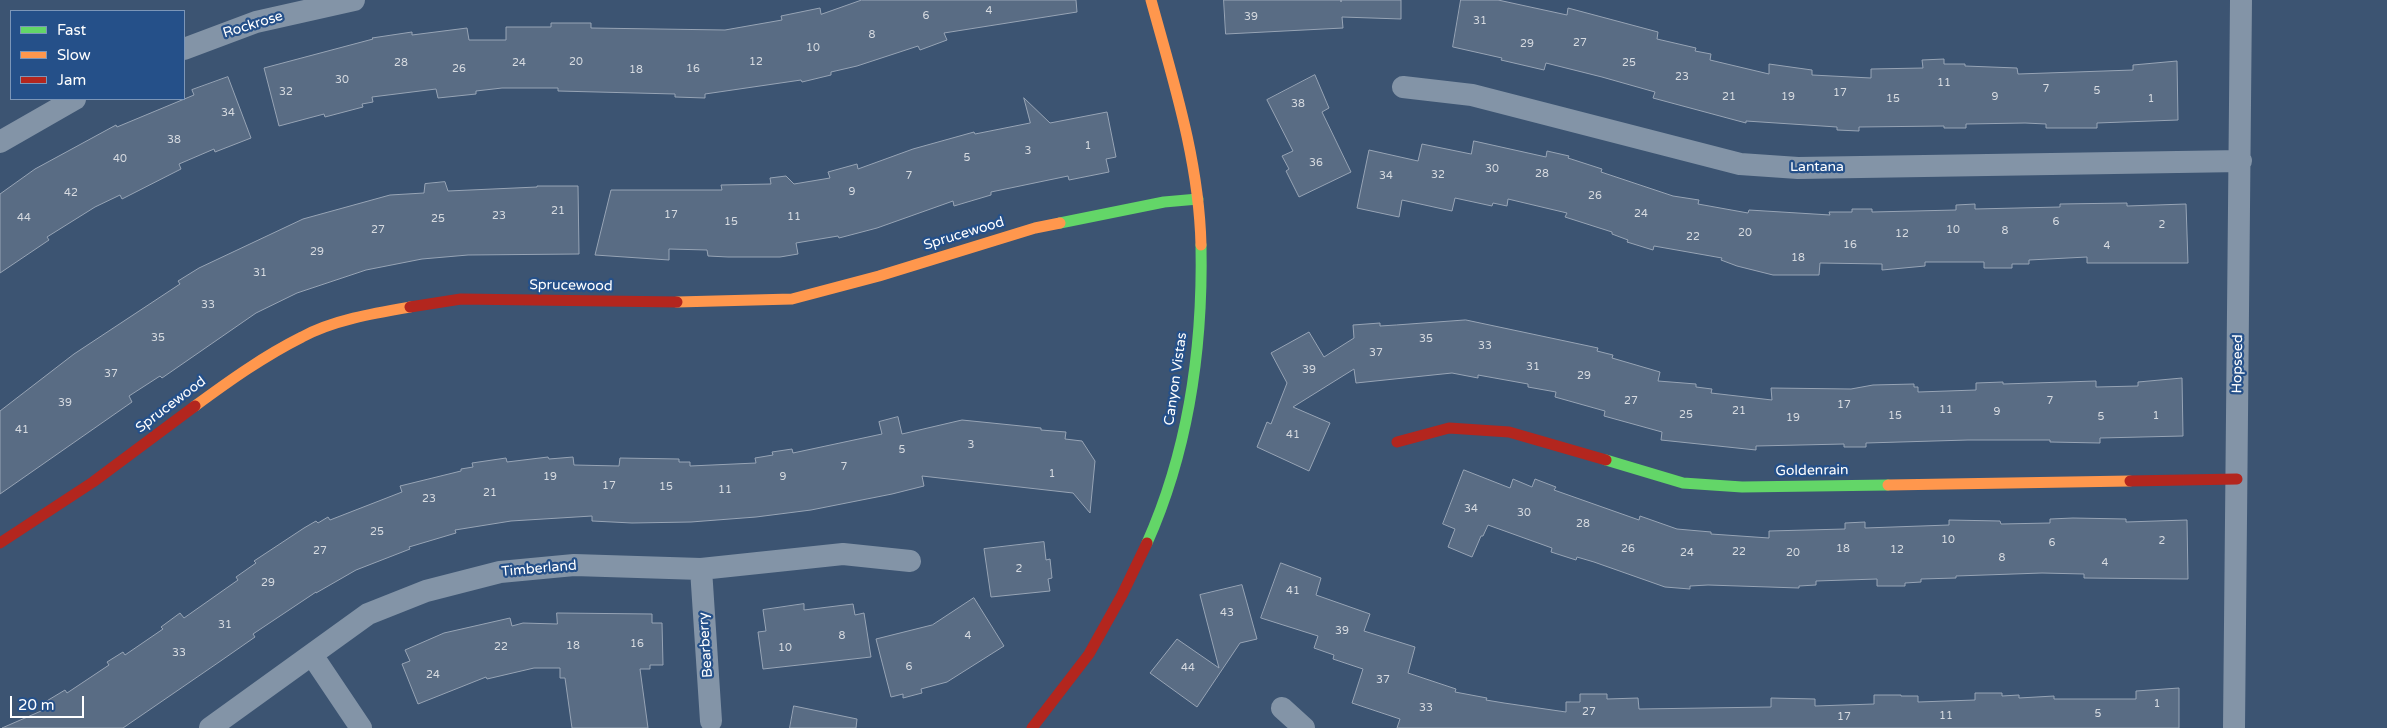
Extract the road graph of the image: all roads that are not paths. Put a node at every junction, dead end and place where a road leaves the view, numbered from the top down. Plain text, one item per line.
1 (354, 0) edge
2 (1151, 0) edge
3 (2242, 0) edge
4 (185, 49) edge
5 (1403, 87) dead end
6 (73, 100) edge
7 (0, 142) edge
8 (2240, 161) junction
9 (1198, 199) junction
10 (1397, 442) dead end
11 (2237, 479) junction
12 (0, 543) edge
13 (910, 561) dead end
14 (701, 569) junction
15 (312, 655) junction
16 (1282, 708) dead end
17 (712, 720) dead end
18 (210, 728) edge
19 (362, 728) edge
20 (1032, 728) edge
21 (1304, 728) edge
22 (2234, 728) edge

1 - 4 street, Rockrose
2 - 9 street, Canyon Vistas
3 - 8 street, Hopseed
5 - 8 street, Lantana
6 - 7 street
8 - 11 street, Hopseed
9 - 12 street, Sprucewood
9 - 20 street, Canyon Vistas
10 - 11 street, Goldenrain
11 - 22 street, Hopseed
13 - 14 street, Timberland
14 - 15 street, Timberland
14 - 17 street, Bearberry
15 - 18 street, Timberland
15 - 19 street
16 - 21 street

